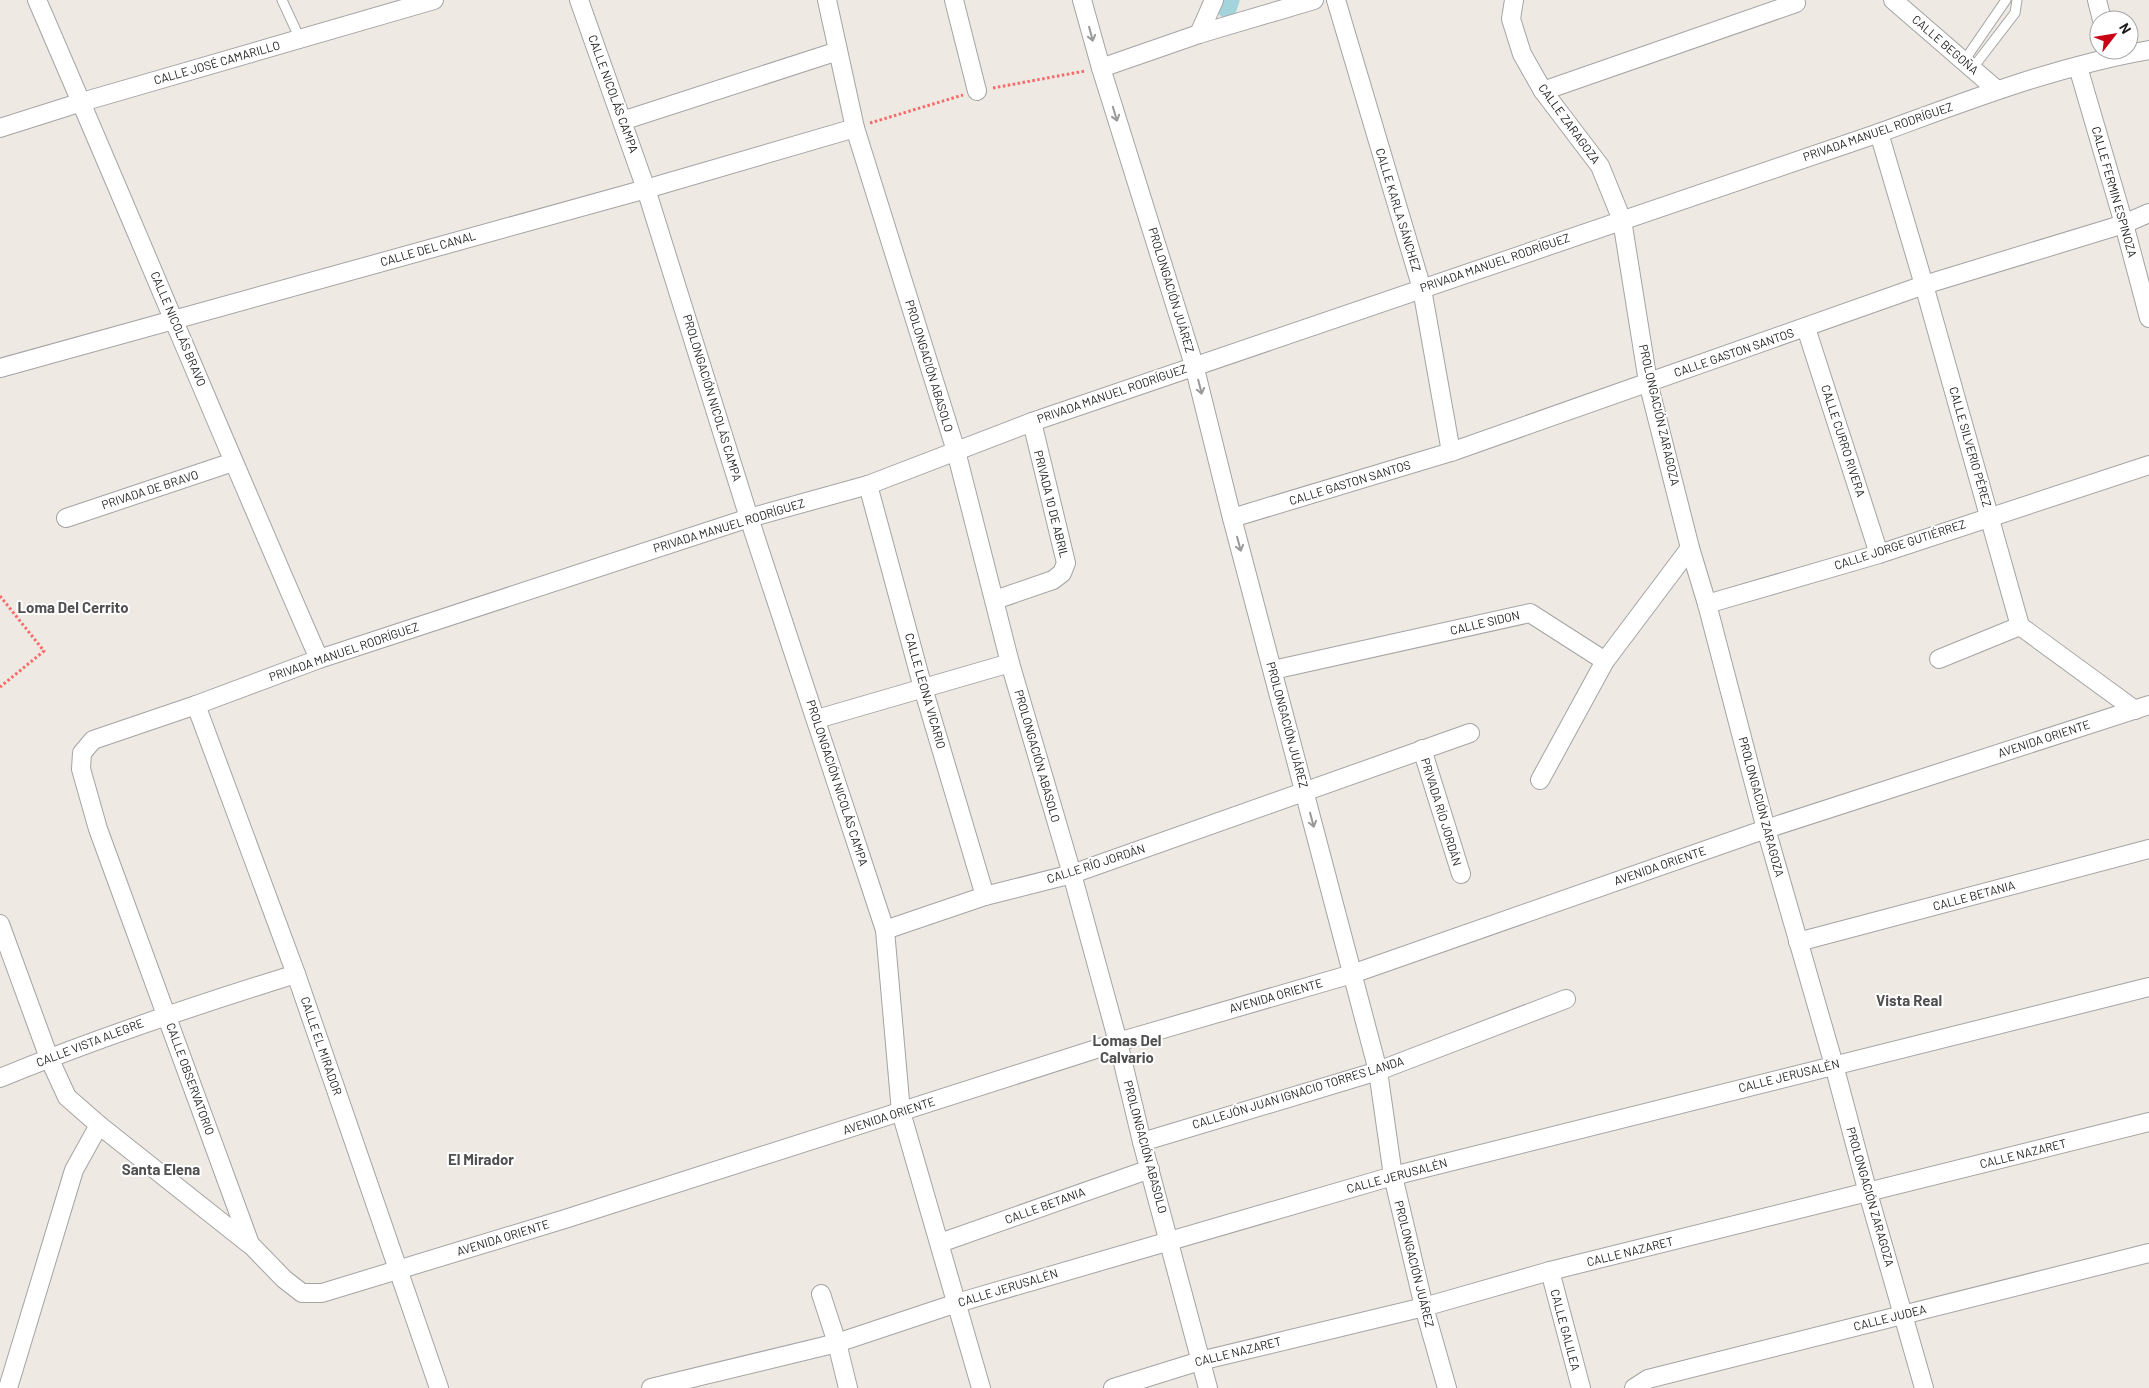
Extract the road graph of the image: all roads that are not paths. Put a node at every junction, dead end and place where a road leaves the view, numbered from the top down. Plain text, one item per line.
1 (37, 0) edge
2 (282, 0) edge
3 (434, 0) edge
4 (579, 0) edge
5 (827, 0) edge
6 (954, 0) edge
7 (1082, 0) edge
8 (1214, 0) edge
9 (1314, 0) edge
10 (1336, 0) edge
11 (1514, 0) edge
12 (1893, 0) edge
13 (2006, 0) edge
14 (2017, 0) edge
15 (1796, 3) dead end
16 (1199, 34) junction
17 (300, 39) junction
18 (838, 51) junction
19 (2093, 60) edge
20 (1968, 65) junction
21 (2078, 66) junction
22 (1100, 68) junction
23 (1997, 90) junction
24 (977, 91) dead end
25 (1542, 91) junction
26 (82, 102) junction
27 (622, 121) junction
28 (0, 128) edge
29 (855, 128) junction
30 (1879, 133) junction
31 (646, 189) junction
32 (2149, 213) edge
33 (1622, 220) junction
34 (2124, 224) junction
35 (1924, 285) junction
36 (1422, 289) junction
37 (2149, 318) edge
38 (175, 320) junction
39 (1806, 328) junction
40 (1194, 366) junction
41 (0, 368) edge
42 (1648, 382) junction
43 (1032, 422) junction
44 (956, 451) junction
45 (1451, 452) junction
46 (233, 462) junction
47 (2149, 465) edge
48 (868, 485) junction
49 (1990, 516) junction
50 (66, 518) dead end
51 (749, 518) junction
52 (1232, 518) junction
53 (1690, 548) junction
54 (1879, 554) junction
55 (995, 600) junction
56 (1707, 604) junction
57 (2020, 626) junction
58 (319, 659) junction
59 (1939, 659) dead end
60 (1010, 662) junction
61 (1605, 662) junction
62 (1273, 670) junction
63 (923, 688) junction
64 (196, 705) junction
65 (2142, 708) edge
66 (817, 719) junction
67 (1470, 733) dead end
68 (1422, 749) junction
69 (82, 753) joint
70 (1540, 780) dead end
71 (1305, 792) junction
72 (1766, 829) junction
73 (2149, 849) edge
74 (1072, 874) junction
75 (1460, 874) dead end
76 (985, 896) junction
77 (0, 924) edge
78 (885, 930) junction
79 (1798, 942) junction
80 (296, 974) junction
81 (1352, 974) junction
82 (2149, 987) edge
83 (1566, 1000) dead end
84 (167, 1014) junction
85 (1118, 1042) junction
86 (49, 1058) junction
87 (1834, 1065) junction
88 (1378, 1071) junction
89 (0, 1078) edge
90 (901, 1112) junction
91 (2149, 1122) edge
92 (99, 1125) junction
93 (1142, 1142) junction
94 (1150, 1169) junction
95 (1393, 1176) junction
96 (1868, 1193) junction
97 (1170, 1240) junction
98 (940, 1243) junction
99 (250, 1244) junction
100 (2149, 1254) edge
101 (397, 1270) junction
102 (1550, 1271) junction
103 (821, 1294) dead end
104 (957, 1303) junction
105 (1424, 1307) junction
106 (1904, 1315) junction
107 (837, 1343) junction
108 (1200, 1361) junction
109 (8, 1388) edge
110 (439, 1388) edge
111 (651, 1388) edge
112 (848, 1388) edge
113 (981, 1388) edge
114 (1113, 1388) edge
115 (1208, 1388) edge
116 (1447, 1388) edge
117 (1580, 1388) edge
118 (1634, 1388) edge
119 (1924, 1388) edge

1 - 26 street, CALLE NICOLÁS BRAVO
2 - 17 lane
3 - 17 street, CALLE JOSÉ CAMARILLO
4 - 27 street, CALLE NICOLÁS CAMPA
5 - 18 street, PROLONGACIÓN ABASOLO
6 - 24 street
7 -> 22 street, PROLONGACIÓN JUÁREZ
8 - 16 street
9 - 16 street
10 - 36 street, CALLE KARLA SÁNCHEZ
11 - 25 street, CALLE ZARAGOZA
12 - 20 street, CALLE BEGOÑA
13 - 20 lane
14 - 20 lane
15 - 25 street
16 - 22 street
17 - 26 street, CALLE JOSÉ CAMARILLO
18 - 27 street
18 - 29 street, PROLONGACIÓN ABASOLO
19 - 21 street, PRIVADA MANUEL RODRÍGUEZ
20 - 23 street, CALLE BEGOÑA
21 - 23 street, PRIVADA MANUEL RODRÍGUEZ
21 - 34 street, CALLE FERMIN ESPINOZA
22 -> 40 street, PROLONGACIÓN JUÁREZ
23 - 30 street, PRIVADA MANUEL RODRÍGUEZ
25 - 33 street, CALLE ZARAGOZA
26 - 28 street, CALLE JOSÉ CAMARILLO
26 - 38 street, CALLE NICOLÁS BRAVO
27 - 31 street, CALLE NICOLÁS CAMPA
29 - 31 street, CALLE DEL CANAL
29 - 44 street, PROLONGACIÓN ABASOLO
30 - 33 street, PRIVADA MANUEL RODRÍGUEZ
30 - 35 street, CALLE SILVERIO PÉREZ
31 - 38 street, CALLE DEL CANAL
31 - 51 street, PROLONGACIÓN NICOLÁS CAMPA
32 - 34 street, CALLE GASTON SANTOS
33 - 36 street, PRIVADA MANUEL RODRÍGUEZ
33 - 42 street, PROLONGACIÓN ZARAGOZA
34 - 35 street, CALLE GASTON SANTOS
34 - 37 street, CALLE FERMIN ESPINOZA
35 - 39 street, CALLE GASTON SANTOS
35 - 49 street, CALLE SILVERIO PÉREZ
36 - 40 street, PRIVADA MANUEL RODRÍGUEZ
36 - 45 street, CALLE KARLA SÁNCHEZ
38 - 41 street, CALLE DEL CANAL
38 - 46 street, CALLE NICOLÁS BRAVO
39 - 42 street, CALLE GASTON SANTOS
39 - 54 street, CALLE CURRO RIVERA
40 - 43 street, PRIVADA MANUEL RODRÍGUEZ
40 -> 52 street, PROLONGACIÓN JUÁREZ
42 - 45 street, CALLE GASTON SANTOS
42 - 53 street, PROLONGACIÓN ZARAGOZA
43 - 44 street, PRIVADA MANUEL RODRÍGUEZ
43 - 55 street, PRIVADA 10 DE ABRIL
44 - 48 street, PRIVADA MANUEL RODRÍGUEZ
44 - 55 street, PROLONGACIÓN ABASOLO
45 - 52 street, CALLE GASTON SANTOS
46 - 50 street, PRIVADA DE BRAVO
46 - 58 street, CALLE NICOLÁS BRAVO
47 - 49 street, CALLE JORGE GUTIÉRREZ
48 - 51 street, PRIVADA MANUEL RODRÍGUEZ
48 - 63 street, CALLE LEONA VICARIO
49 - 54 street, CALLE JORGE GUTIÉRREZ
49 - 57 street, CALLE SILVERIO PÉREZ
51 - 58 street, PRIVADA MANUEL RODRÍGUEZ
51 - 66 street, PROLONGACIÓN NICOLÁS CAMPA
52 -> 62 street, PROLONGACIÓN JUÁREZ
53 - 56 street, PROLONGACIÓN ZARAGOZA
53 - 61 street
54 - 56 street, CALLE JORGE GUTIÉRREZ
55 - 60 street, PROLONGACIÓN ABASOLO
56 - 72 street, PROLONGACIÓN ZARAGOZA
57 - 59 street
57 - 65 street
58 - 64 street, PRIVADA MANUEL RODRÍGUEZ
60 - 63 street
60 - 74 street, PROLONGACIÓN ABASOLO
61 - 62 street, CALLE SIDON
61 - 70 street
62 - 71 street, PROLONGACIÓN JUÁREZ
63 - 66 street
63 - 76 street, CALLE LEONA VICARIO
64 - 69 street, PRIVADA MANUEL RODRÍGUEZ
64 - 80 street, CALLE EL MIRADOR
65 - 72 street, AVENIDA ORIENTE
66 - 78 street, PROLONGACIÓN NICOLÁS CAMPA
67 - 68 street, PRIVADA RÍO JORDÁN
68 - 71 street, PRIVADA RÍO JORDÁN
68 - 75 street, PRIVADA RÍO JORDÁN
69 - 84 street, CALLE OBSERVATORIO
71 - 74 street, CALLE RÍO JORDÁN
71 -> 81 street, PROLONGACIÓN JUÁREZ
72 - 79 street, PROLONGACIÓN ZARAGOZA
72 - 81 street, AVENIDA ORIENTE
73 - 79 street, CALLE BETANIA
74 - 76 street, CALLE RÍO JORDÁN
74 - 85 street, PROLONGACIÓN ABASOLO
76 - 78 street, CALLE RÍO JORDÁN
77 - 86 street
78 - 90 street, PROLONGACIÓN NICOLÁS CAMPA
79 - 87 street, PROLONGACIÓN ZARAGOZA
80 - 84 street, CALLE VISTA ALEGRE
80 - 101 street, CALLE EL MIRADOR
81 - 85 street, AVENIDA ORIENTE
81 - 88 street, PROLONGACIÓN JUÁREZ
82 - 87 street, CALLE JERUSALÉN
83 - 88 street, CALLEJÓN JUAN IGNACIO TORRES LANDA
84 - 86 street, CALLE VISTA ALEGRE
84 - 99 street, CALLE OBSERVATORIO
85 - 90 street, AVENIDA ORIENTE
85 - 93 street, PROLONGACIÓN ABASOLO
86 - 89 street, CALLE VISTA ALEGRE
86 - 92 street
87 - 95 street, CALLE JERUSALÉN
87 - 96 street, PROLONGACIÓN ZARAGOZA
88 - 93 street, CALLEJÓN JUAN IGNACIO TORRES LANDA
88 - 95 street, PROLONGACIÓN JUÁREZ
90 - 98 street, PROLONGACIÓN NICOLÁS CAMPA
90 - 101 street, AVENIDA ORIENTE
91 - 96 street, CALLE NAZARET
92 - 99 street
92 - 109 street
93 - 94 street, PROLONGACIÓN ABASOLO
94 - 97 street, PROLONGACIÓN ABASOLO
94 - 98 street, CALLE BETANIA
95 - 97 street, CALLE JERUSALÉN
95 - 105 street, PROLONGACIÓN JUÁREZ
96 - 102 street, CALLE NAZARET
96 - 106 street, PROLONGACIÓN ZARAGOZA
97 - 104 street, CALLE JERUSALÉN
97 - 108 street, PROLONGACIÓN ABASOLO
98 - 104 street, PROLONGACIÓN NICOLÁS CAMPA
99 - 101 street, CALLE OBSERVATORIO
100 - 106 street, CALLE JUDEA
101 - 110 street, CALLE EL MIRADOR
102 - 105 street, CALLE NAZARET
102 - 117 street, CALLE GALILEA
103 - 107 street
104 - 107 street, CALLE JERUSALÉN
104 - 113 street, PROLONGACIÓN NICOLÁS CAMPA
105 - 108 street, CALLE NAZARET
105 - 116 street, PROLONGACIÓN JUÁREZ
106 - 118 street, CALLE JUDEA
106 - 119 street, PROLONGACIÓN ZARAGOZA
107 - 111 street, CALLE JERUSALÉN
107 - 112 street
108 - 114 street, CALLE NAZARET
108 - 115 street, PROLONGACIÓN ABASOLO

